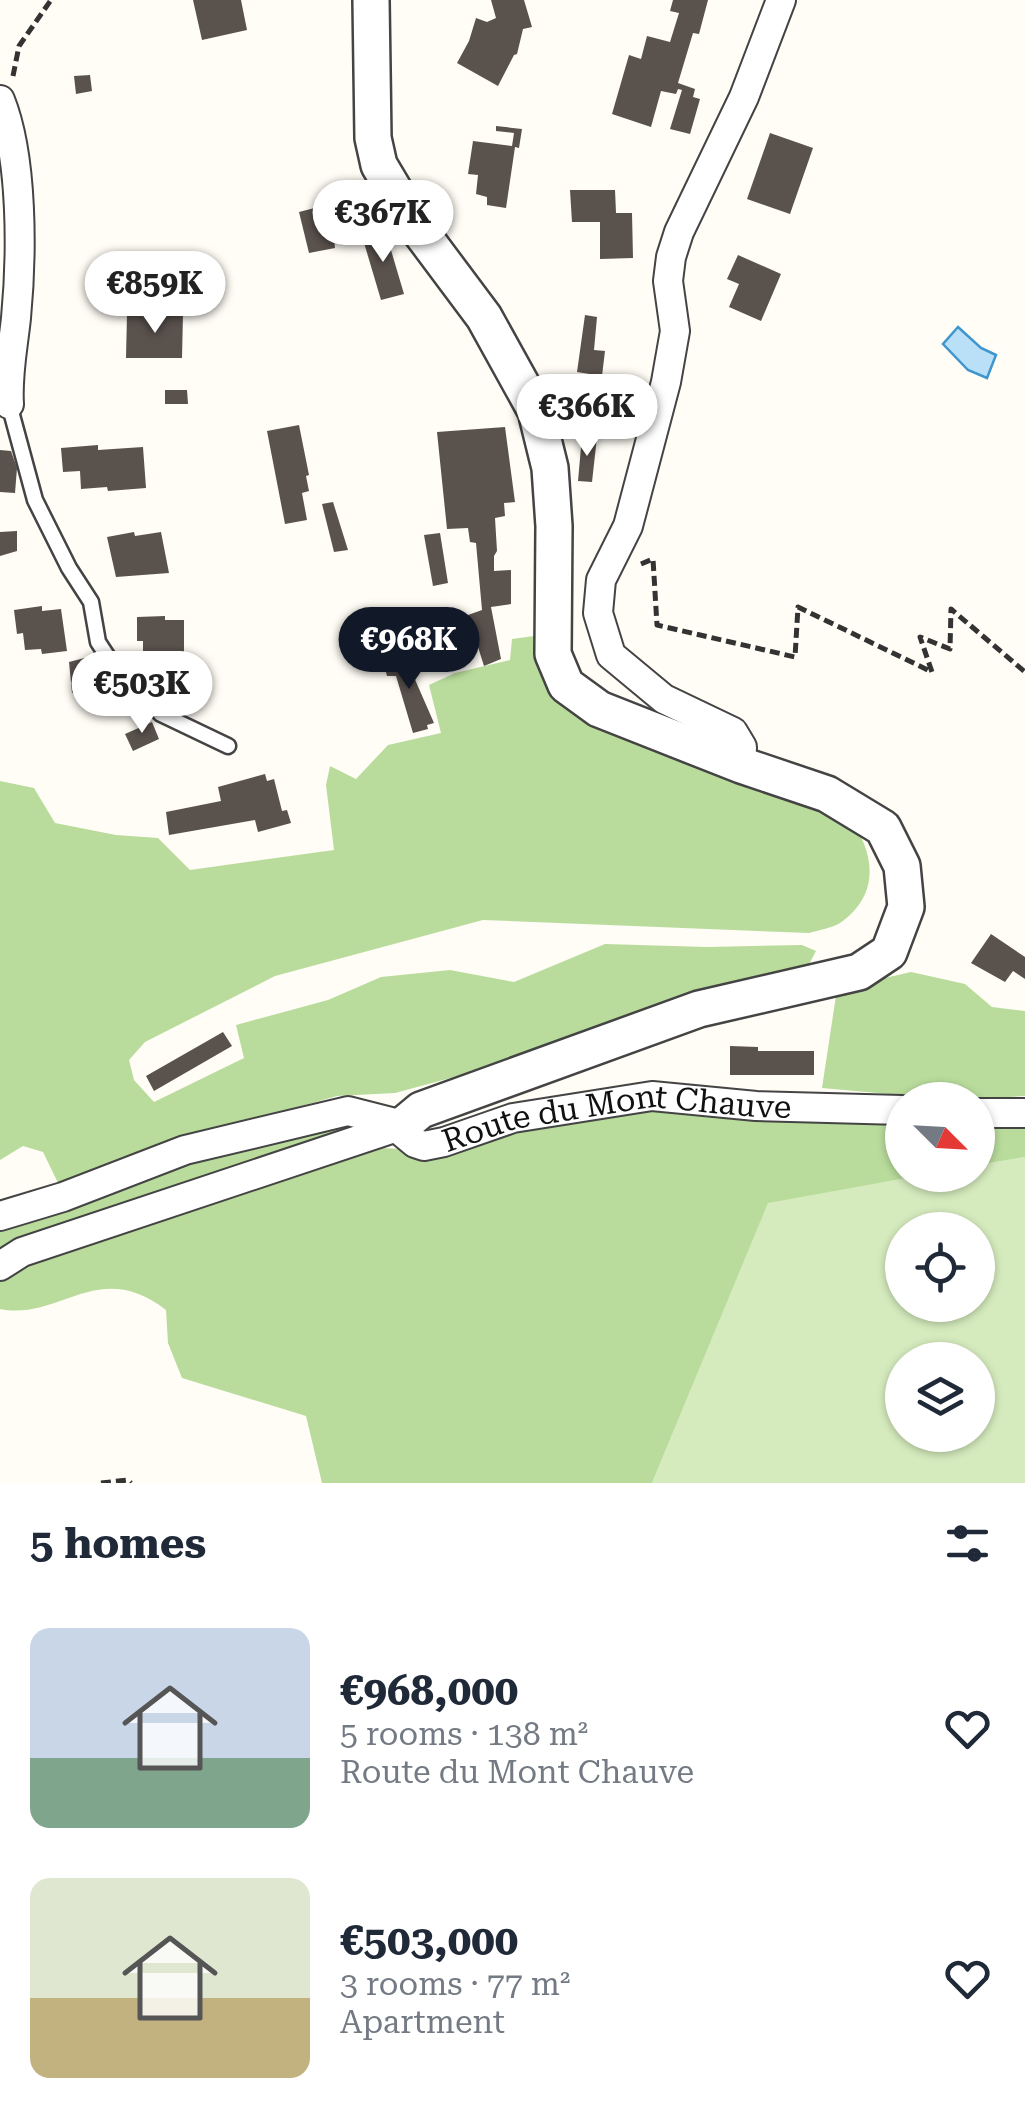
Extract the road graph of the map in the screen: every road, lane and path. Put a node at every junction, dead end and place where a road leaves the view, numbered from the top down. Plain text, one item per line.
1 (52, 0) edge
2 (370, 0) edge
3 (781, 0) edge
4 (6, 92) edge
5 (4, 404) edge
6 (601, 580) junction
7 (1025, 672) edge
8 (228, 746) dead end
9 (741, 765) junction
10 (885, 1110) edge
11 (995, 1113) edge
12 (1025, 1114) edge
13 (404, 1125) junction
14 (0, 1216) edge
15 (0, 1266) edge
16 (101, 1483) edge
17 (131, 1483) edge

1 - 4 path
2 - 9 street, Route du Mont Chauve
3 - 6 street
4 - 5 street
5 - 8 lane
6 - 7 path
6 - 9 street
9 - 13 street, Route du Mont Chauve
10 - 13 street, Route du Mont Chauve
11 - 12 street
13 - 14 street
13 - 15 street
16 - 17 path

